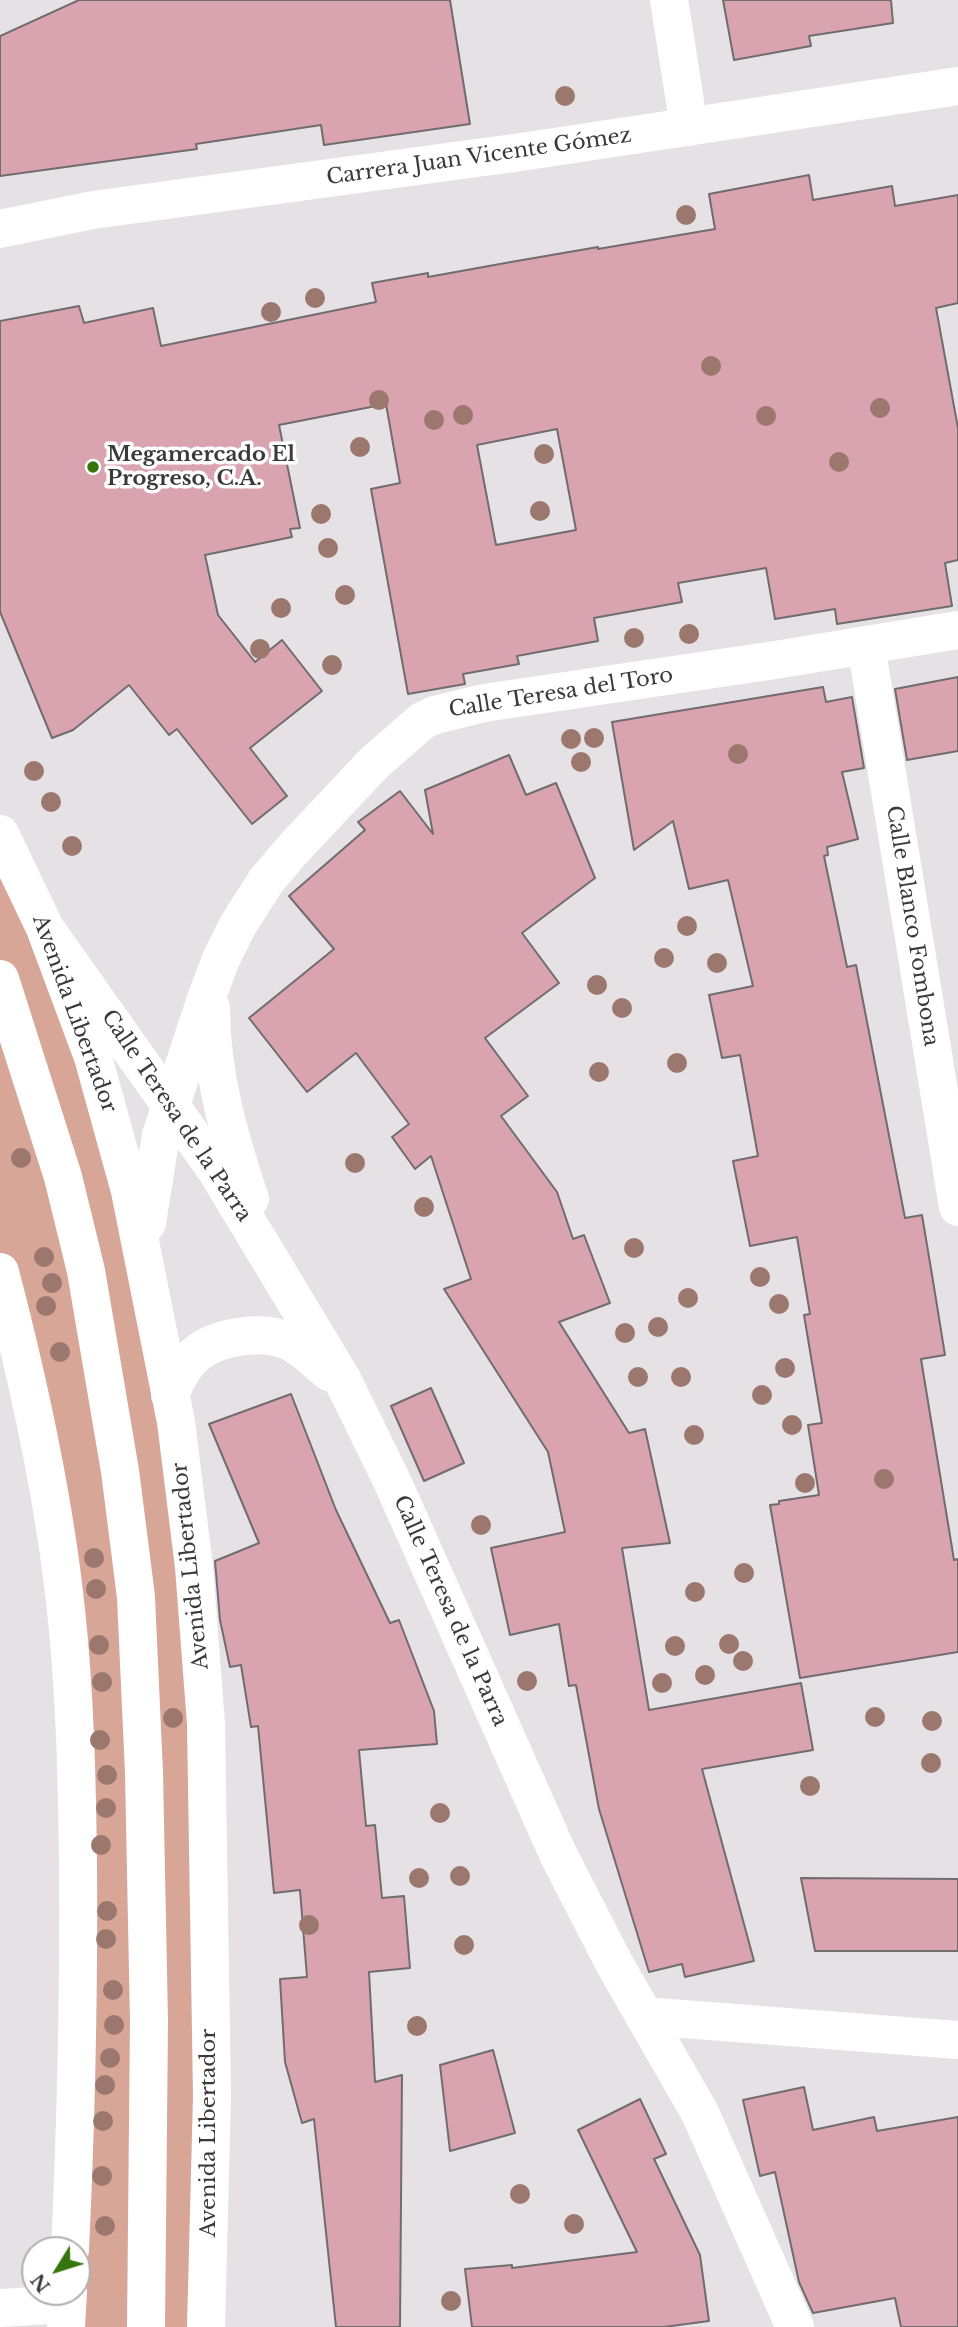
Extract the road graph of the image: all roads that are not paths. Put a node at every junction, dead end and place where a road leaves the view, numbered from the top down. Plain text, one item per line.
1 (669, 0) edge
2 (958, 86) edge
3 (689, 127) junction
4 (0, 229) edge
5 (958, 630) edge
6 (866, 645) junction
7 (0, 834) edge
8 (45, 928) junction
9 (0, 979) edge
10 (211, 986) junction
11 (171, 1106) junction
12 (958, 1207) edge
13 (145, 1257) junction
14 (274, 1266) junction
15 (0, 1272) edge
16 (170, 1395) junction
17 (351, 1397) junction
18 (644, 2016) junction
19 (958, 2040) edge
20 (70, 2236) edge
21 (0, 2308) edge
22 (67, 2308) edge
23 (146, 2327) edge
24 (206, 2327) edge
25 (795, 2327) edge

1 - 3 street
2 - 3 street, Carrera Juan Vicente Gómez
3 - 4 street, Carrera Juan Vicente Gómez
5 - 6 street, Calle Teresa del Toro
6 - 10 street, Calle Teresa del Toro
6 - 12 street, Calle Blanco Fombona
7 - 8 street, Avenida Libertador
8 - 11 street, Calle Teresa de la Parra
8 - 13 street, Avenida Libertador
9 - 23 street
10 - 11 street, Calle Teresa del Toro
10 - 14 street
11 - 13 street, Calle Teresa del Toro
11 - 14 street, Calle Teresa de la Parra
13 - 16 street, Avenida Libertador
14 - 17 street, Calle Teresa de la Parra
15 - 20 street
16 - 17 street
16 - 24 street, Avenida Libertador
17 - 18 street, Calle Teresa de la Parra
18 - 19 street
18 - 25 street, Calle Teresa de la Parra
21 - 22 street

